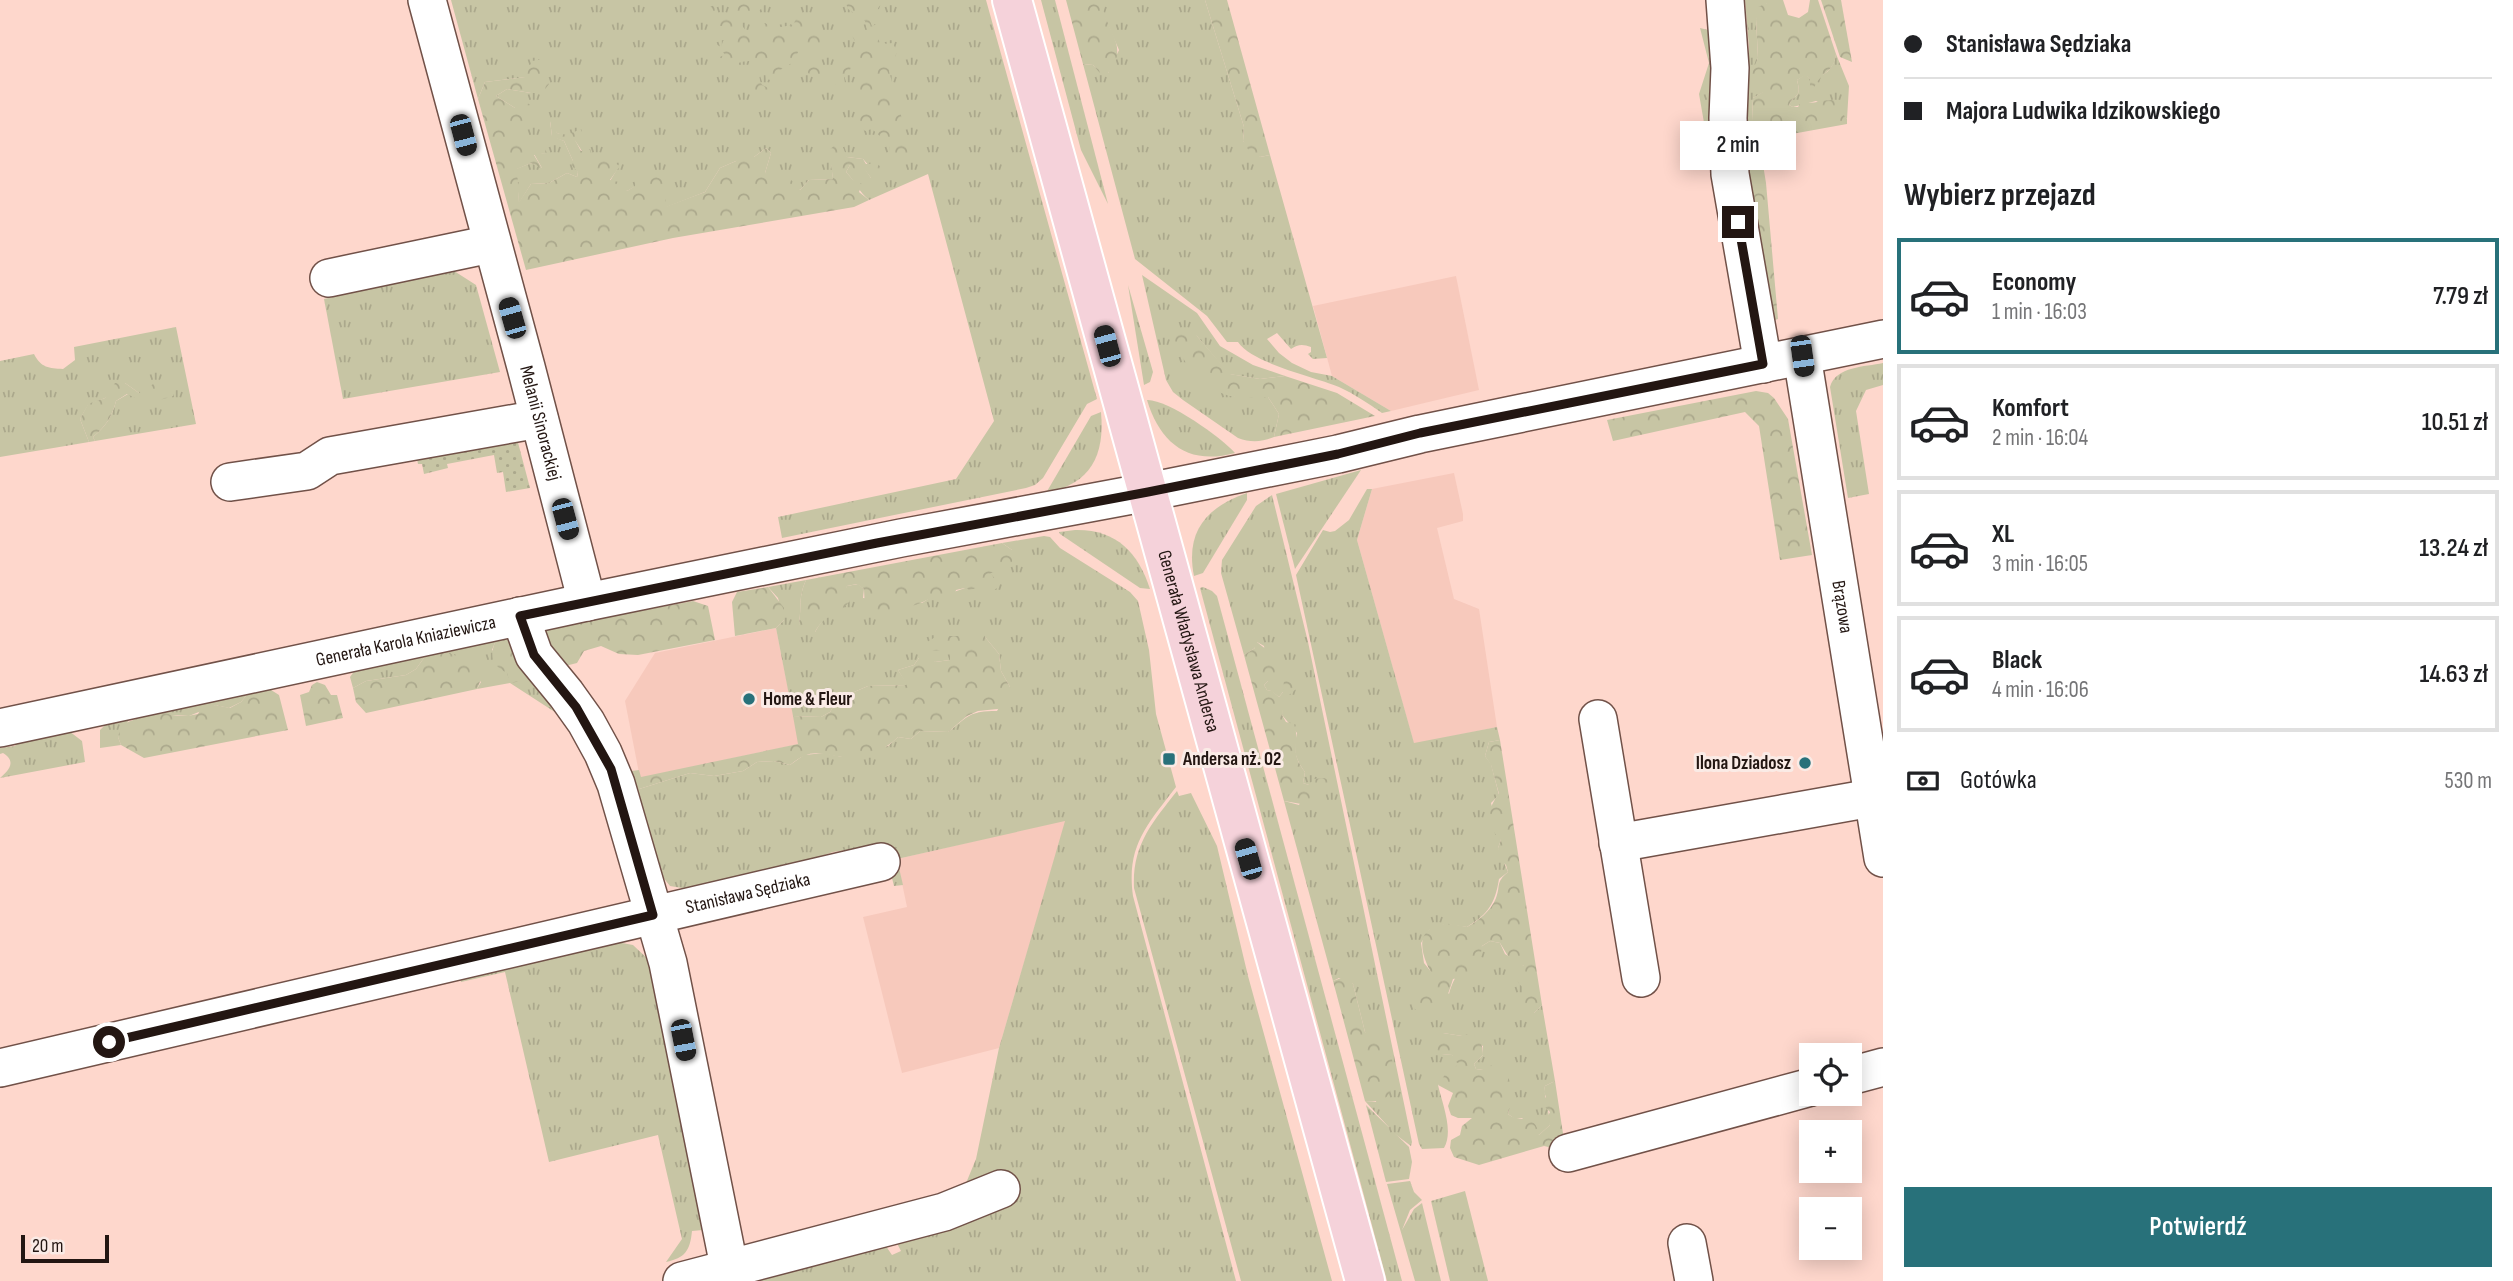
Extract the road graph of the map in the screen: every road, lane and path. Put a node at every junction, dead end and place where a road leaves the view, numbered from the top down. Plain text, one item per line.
1 (427, 0) edge
2 (1012, 0) edge
3 (1725, 0) edge
4 (491, 244) junction
5 (328, 278) dead end
6 (1883, 339) edge
7 (1802, 356) junction
8 (1763, 364) junction
9 (540, 419) junction
10 (230, 482) dead end
11 (1148, 492) junction
12 (587, 602) junction
13 (520, 616) junction
14 (1598, 719) dead end
15 (0, 727) edge
16 (1878, 797) edge
17 (1618, 843) junction
18 (1883, 859) edge
19 (881, 862) dead end
20 (653, 915) junction
21 (1641, 978) dead end
22 (1883, 1067) edge
23 (0, 1068) edge
24 (1862, 1073) edge
25 (1799, 1090) edge
26 (1568, 1153) dead end
27 (1001, 1189) dead end
28 (1687, 1243) dead end
29 (730, 1275) edge
30 (682, 1281) edge
31 (1365, 1281) edge
32 (1694, 1281) edge

1 - 4 street, Melanii Sinorackiej
2 - 11 main road, Generała Władysława Andersa
3 - 8 street
4 - 5 street
4 - 9 street, Melanii Sinorackiej
6 - 7 street, Generała Karola Kniaziewicza
7 - 8 street, Generała Karola Kniaziewicza
7 - 16 street, Brązowa
8 - 11 street, Generała Karola Kniaziewicza
9 - 10 street
9 - 12 street, Melanii Sinorackiej
11 - 12 street, Generała Karola Kniaziewicza
11 - 31 main road, Generała Władysława Andersa
12 - 13 street, Generała Karola Kniaziewicza
13 - 15 street, Generała Karola Kniaziewicza
13 - 20 street
14 - 17 street
16 - 17 street
16 - 18 street, Brązowa
17 - 21 street
19 - 20 street, Stanisława Sędziaka
20 - 23 street, Stanisława Sędziaka
20 - 29 street
22 - 24 street
25 - 26 street
27 - 29 street
28 - 32 street
29 - 30 street

